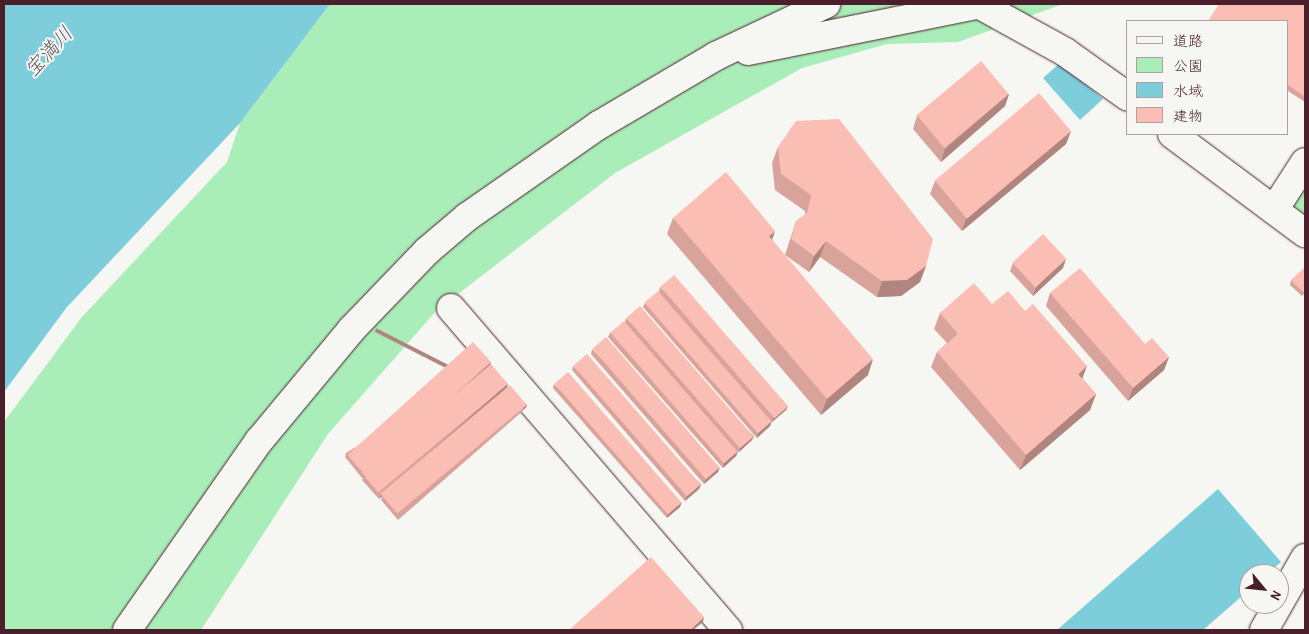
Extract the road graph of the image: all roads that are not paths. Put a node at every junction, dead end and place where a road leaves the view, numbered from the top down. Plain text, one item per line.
1 (826, 4) edge
2 (981, 4) edge
3 (716, 56) junction
4 (1126, 97) edge
5 (1173, 135) edge
6 (1305, 162) edge
7 (1274, 210) junction
8 (1305, 233) edge
9 (451, 308) dead end
10 (1305, 558) edge
11 (127, 630) edge
12 (728, 630) edge
13 (1264, 630) edge

1 - 3 street
2 - 3 street
2 - 4 street
3 - 11 street
5 - 7 street
6 - 7 street
7 - 8 street
9 - 12 street
10 - 13 street

